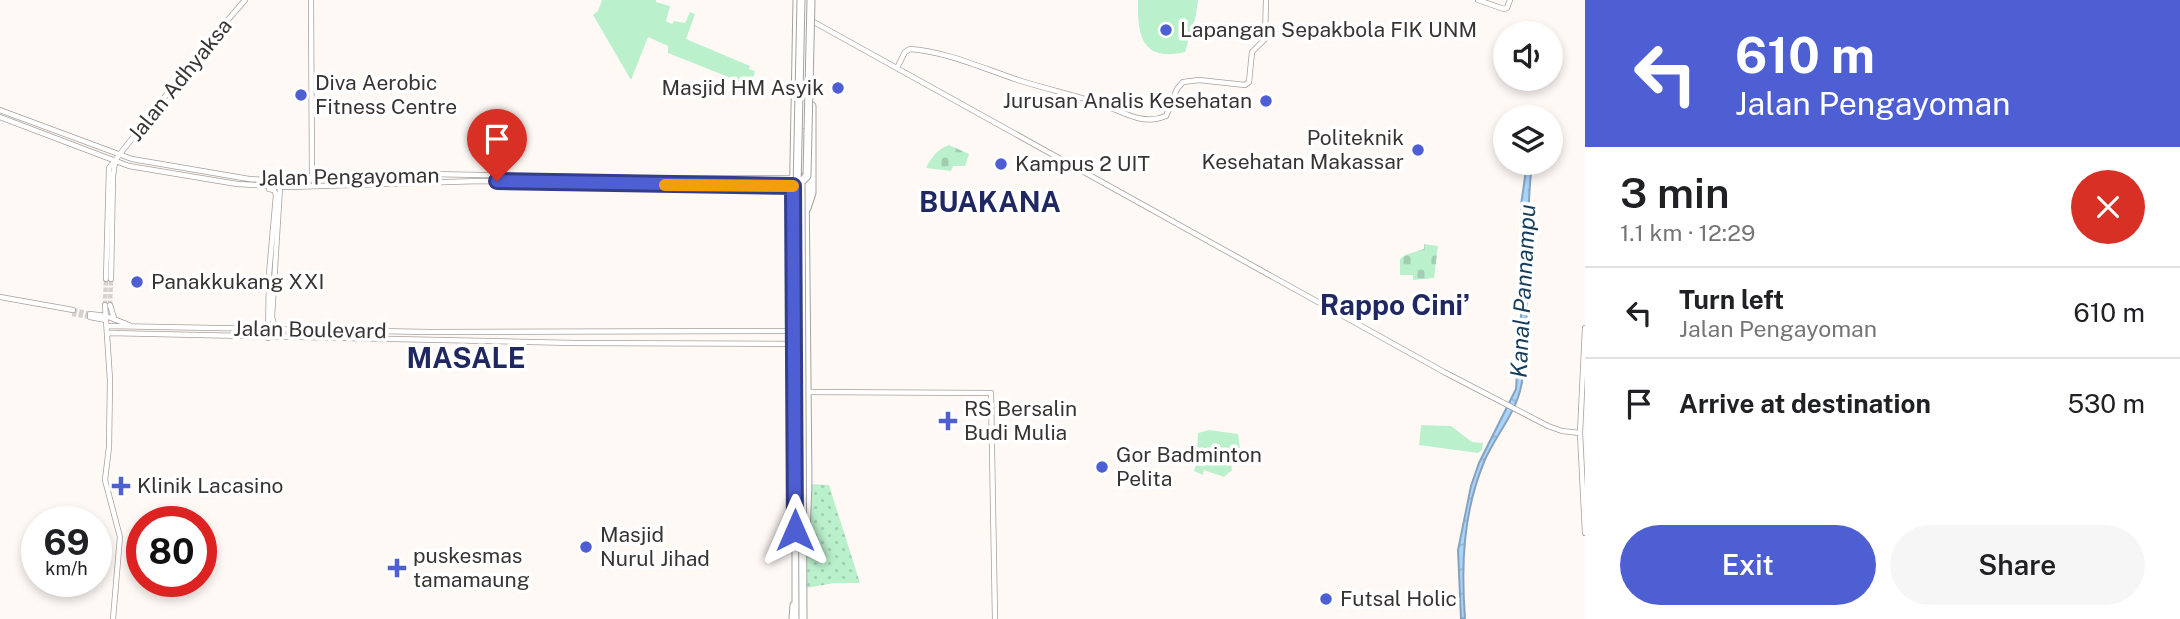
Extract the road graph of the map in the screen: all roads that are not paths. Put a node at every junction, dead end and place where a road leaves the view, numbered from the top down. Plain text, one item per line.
1 (245, 0) edge
2 (311, 0) edge
3 (799, 0) edge
4 (811, 0) edge
5 (1266, 0) edge
6 (1478, 0) edge
7 (1510, 0) edge
8 (813, 21) junction
9 (805, 60) junction
10 (795, 62) junction
11 (897, 68) junction
12 (795, 79) junction
13 (805, 79) junction
14 (0, 110) edge
15 (0, 117) edge
16 (120, 155) junction
17 (115, 161) junction
18 (197, 171) junction
19 (386, 175) junction
20 (196, 178) junction
21 (747, 178) junction
22 (312, 179) junction
23 (796, 182) junction
24 (386, 183) junction
25 (280, 184) junction
26 (258, 186) junction
27 (747, 186) junction
28 (805, 213) junction
29 (272, 259) junction
30 (109, 279) tunnel mouth
31 (0, 297) edge
32 (73, 312) tunnel mouth
33 (90, 316) tunnel mouth
34 (115, 320) junction
35 (107, 321) junction
36 (129, 325) junction
37 (1585, 328) edge
38 (269, 329) junction
39 (284, 329) junction
40 (794, 331) junction
41 (807, 331) junction
42 (109, 332) junction
43 (268, 338) junction
44 (807, 344) junction
45 (1584, 344) edge
46 (794, 345) junction
47 (807, 392) junction
48 (1580, 433) junction
49 (808, 469) junction
50 (796, 470) junction
51 (1584, 487) edge
52 (808, 494) junction
53 (795, 495) junction
54 (1585, 533) edge
55 (795, 544) junction
56 (113, 619) edge
57 (798, 619) edge
58 (995, 619) edge

1 - 16 street, Jalan Adhyaksa
2 - 22 street
3 - 10 highway
3 - 57 highway, bridge
4 - 8 highway
4 - 9 highway
4 - 23 highway, bridge
5 - 11 street
6 - 7 street
8 - 11 street
8 - 28 highway
9 - 10 highway
9 - 13 highway
10 - 12 highway
11 - 48 street
12 - 13 highway
12 - 23 highway
13 - 28 highway
14 - 16 street, Jalan Pengayoman
15 - 17 street, Jalan Pengayoman
16 - 17 street, Jalan Adhyaksa
16 - 18 street, Jalan Pengayoman
17 - 20 street, Jalan Pengayoman
17 - 30 street, Jalan Adhyaksa
18 - 20 street
18 - 25 street, Jalan Pengayoman
19 - 21 street, Jalan Pengayoman
19 - 22 street, Jalan Pengayoman
19 - 24 street
20 - 26 street, Jalan Pengayoman
21 - 23 street, Jalan Pengayoman
21 - 27 street
22 - 25 street, Jalan Pengayoman
23 - 27 street, Jalan Pengayoman
23 - 40 highway
23 - 57 highway, bridge
24 - 25 street, Jalan Pengayoman
24 - 27 street, Jalan Pengayoman
25 - 26 street, Jalan Pengayoman
25 - 29 street
26 - 29 street
28 - 41 highway
29 - 38 street
29 - 39 street
31 - 32 street
33 - 35 street
34 - 35 street
34 - 35 street
34 - 36 street
35 - 36 street, Jalan Boulevard
35 - 42 street
36 - 38 street, Jalan Boulevard
37 - 45 street
38 - 39 street, Jalan Boulevard
38 - 43 street
39 - 40 street, Jalan Boulevard
40 - 41 street, Jalan Boulevard
40 - 46 highway
41 - 44 highway
42 - 43 street, Jalan Boulevard
42 - 56 street
43 - 46 street, Jalan Boulevard
44 - 46 street, Jalan Boulevard
44 - 47 highway
45 - 48 street
46 - 50 highway
47 - 49 highway
47 - 58 street
48 - 51 street
49 - 50 highway
49 - 52 highway
50 - 53 highway
51 - 54 street
52 - 53 highway
52 - 57 highway
53 - 55 highway
55 - 57 highway
55 - 57 highway
55 - 57 main road

